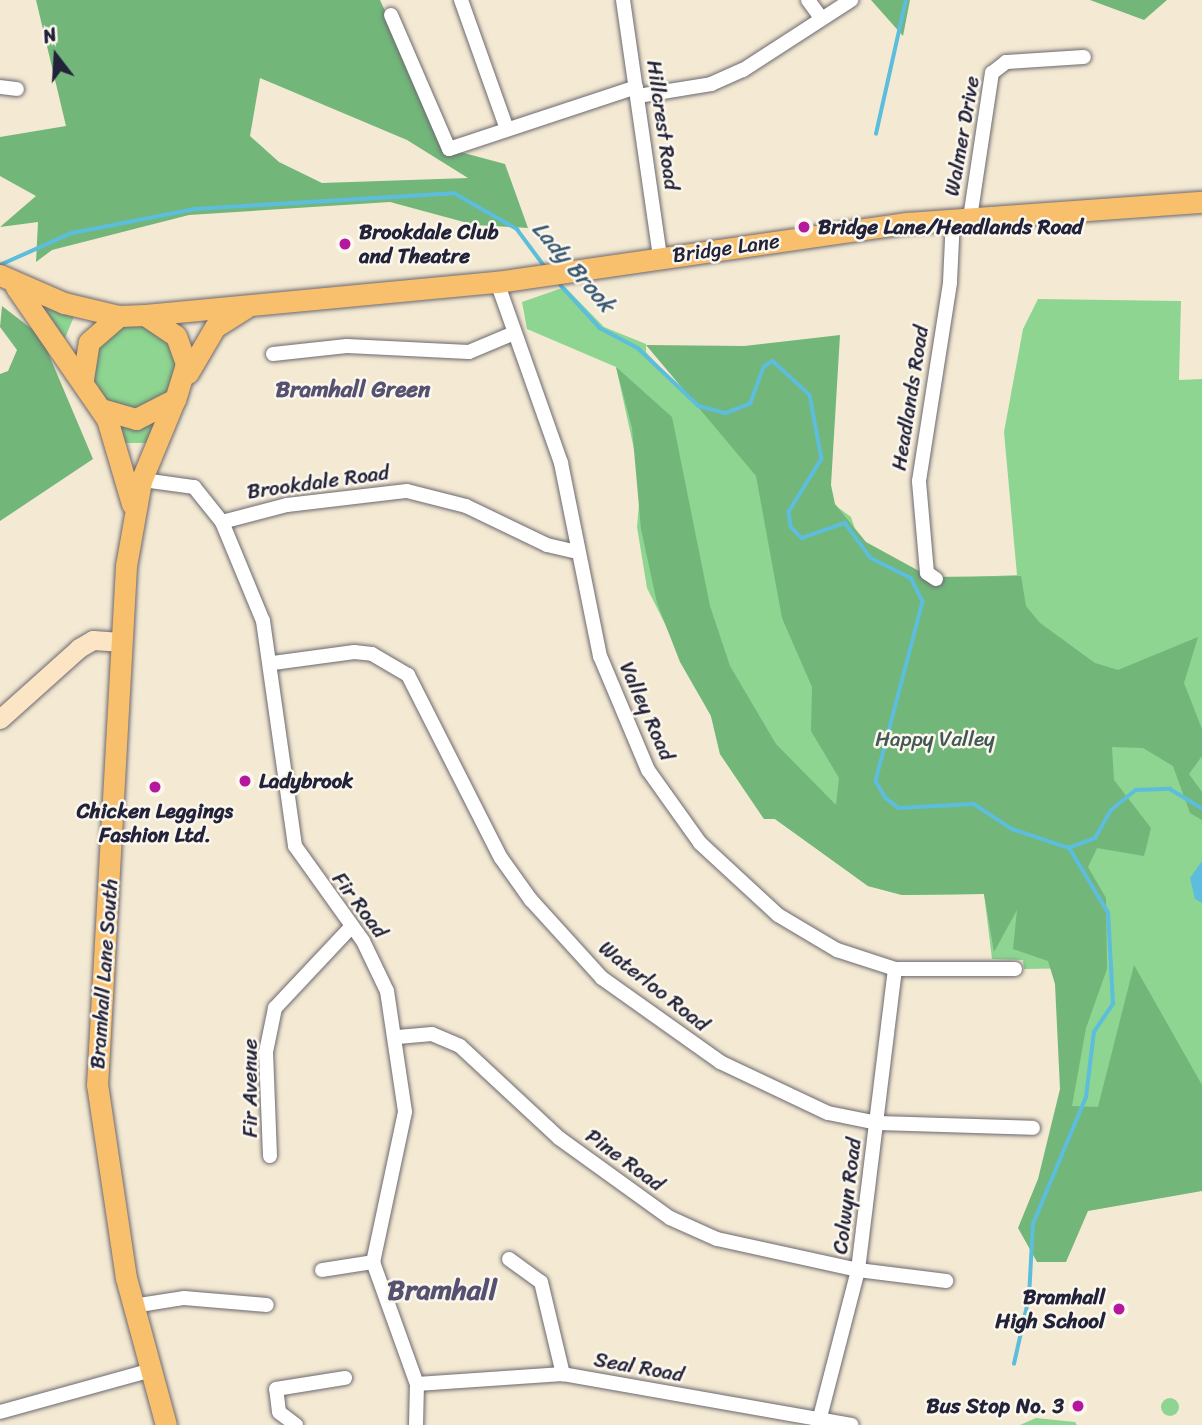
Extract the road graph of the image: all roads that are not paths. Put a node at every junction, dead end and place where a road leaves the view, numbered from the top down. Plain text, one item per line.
1 (461, 0) edge
2 (623, 0) edge
3 (808, 0) edge
4 (851, 0) edge
5 (391, 15) dead end
6 (821, 18) junction
7 (1084, 57) dead end
8 (0, 87) edge
9 (17, 89) dead end
10 (637, 91) junction
11 (507, 129) junction
12 (1202, 202) edge
13 (961, 218) junction
14 (660, 257) junction
15 (8, 281) edge
16 (497, 282) junction
17 (251, 305) junction
18 (145, 315) junction
19 (119, 316) junction
20 (514, 333) junction
21 (273, 354) dead end
22 (83, 379) junction
23 (180, 389) junction
24 (102, 410) junction
25 (134, 478) junction
26 (222, 522) junction
27 (578, 552) junction
28 (936, 579) dead end
29 (120, 642) junction
30 (272, 663) junction
31 (0, 719) edge
32 (352, 926) junction
33 (895, 969) junction
34 (1015, 969) dead end
35 (398, 1037) junction
36 (877, 1123) junction
37 (1033, 1128) dead end
38 (270, 1156) dead end
39 (509, 1259) dead end
40 (373, 1262) junction
41 (322, 1270) dead end
42 (858, 1270) junction
43 (946, 1281) dead end
44 (267, 1305) dead end
45 (133, 1306) junction
46 (150, 1370) junction
47 (563, 1374) junction
48 (345, 1378) dead end
49 (417, 1384) junction
50 (0, 1412) edge
51 (819, 1422) edge
52 (166, 1425) edge
53 (296, 1425) edge
54 (416, 1425) edge
55 (852, 1425) edge

1 - 11 street
2 - 10 street, Hillcrest Road
3 - 6 street
4 - 6 street
5 - 11 street
6 - 10 street
7 - 13 street, Walmer Drive
8 - 9 street
10 - 11 street
10 - 14 street, Hillcrest Road
12 - 13 main road, Bridge Lane
13 - 14 main road, Bridge Lane
13 - 28 street, Headlands Road
14 - 16 main road, Bridge Lane
15 - 19 main road
15 - 22 main road
16 - 17 main road, Bridge Lane
16 - 20 street, Valley Road
17 - 18 main road, Bridge Lane
17 - 23 main road, Bridge Lane
18 - 19 main road
18 - 23 main road
19 - 22 main road
20 - 21 street
20 - 27 street, Valley Road
22 - 24 main road
23 - 24 main road
23 - 25 main road, Bramhall Lane South
24 - 25 main road
25 - 26 street, Fir Road
25 - 29 main road, Bramhall Lane South
26 - 27 street, Brookdale Road
26 - 30 street, Fir Road
27 - 33 street, Valley Road
29 - 31 street
29 - 45 main road, Bramhall Lane South
30 - 32 street, Fir Road
30 - 36 street, Waterloo Road
32 - 35 street, Fir Road
32 - 38 street, Fir Avenue
33 - 34 street, Valley Road
33 - 36 street, Colwyn Road
35 - 40 street, Fir Road
35 - 42 street, Pine Road
36 - 37 street, Waterloo Road
36 - 42 street, Colwyn Road
39 - 47 street
40 - 41 street
40 - 49 street
42 - 43 street, Pine Road
42 - 51 street, Colwyn Road
44 - 45 street
45 - 46 main road, Bramhall Lane South
46 - 50 street
46 - 52 main road, Bramhall Lane South
47 - 49 street, Seal Road
47 - 51 street, Seal Road
48 - 53 street
49 - 54 street
51 - 55 street, Seal Road

